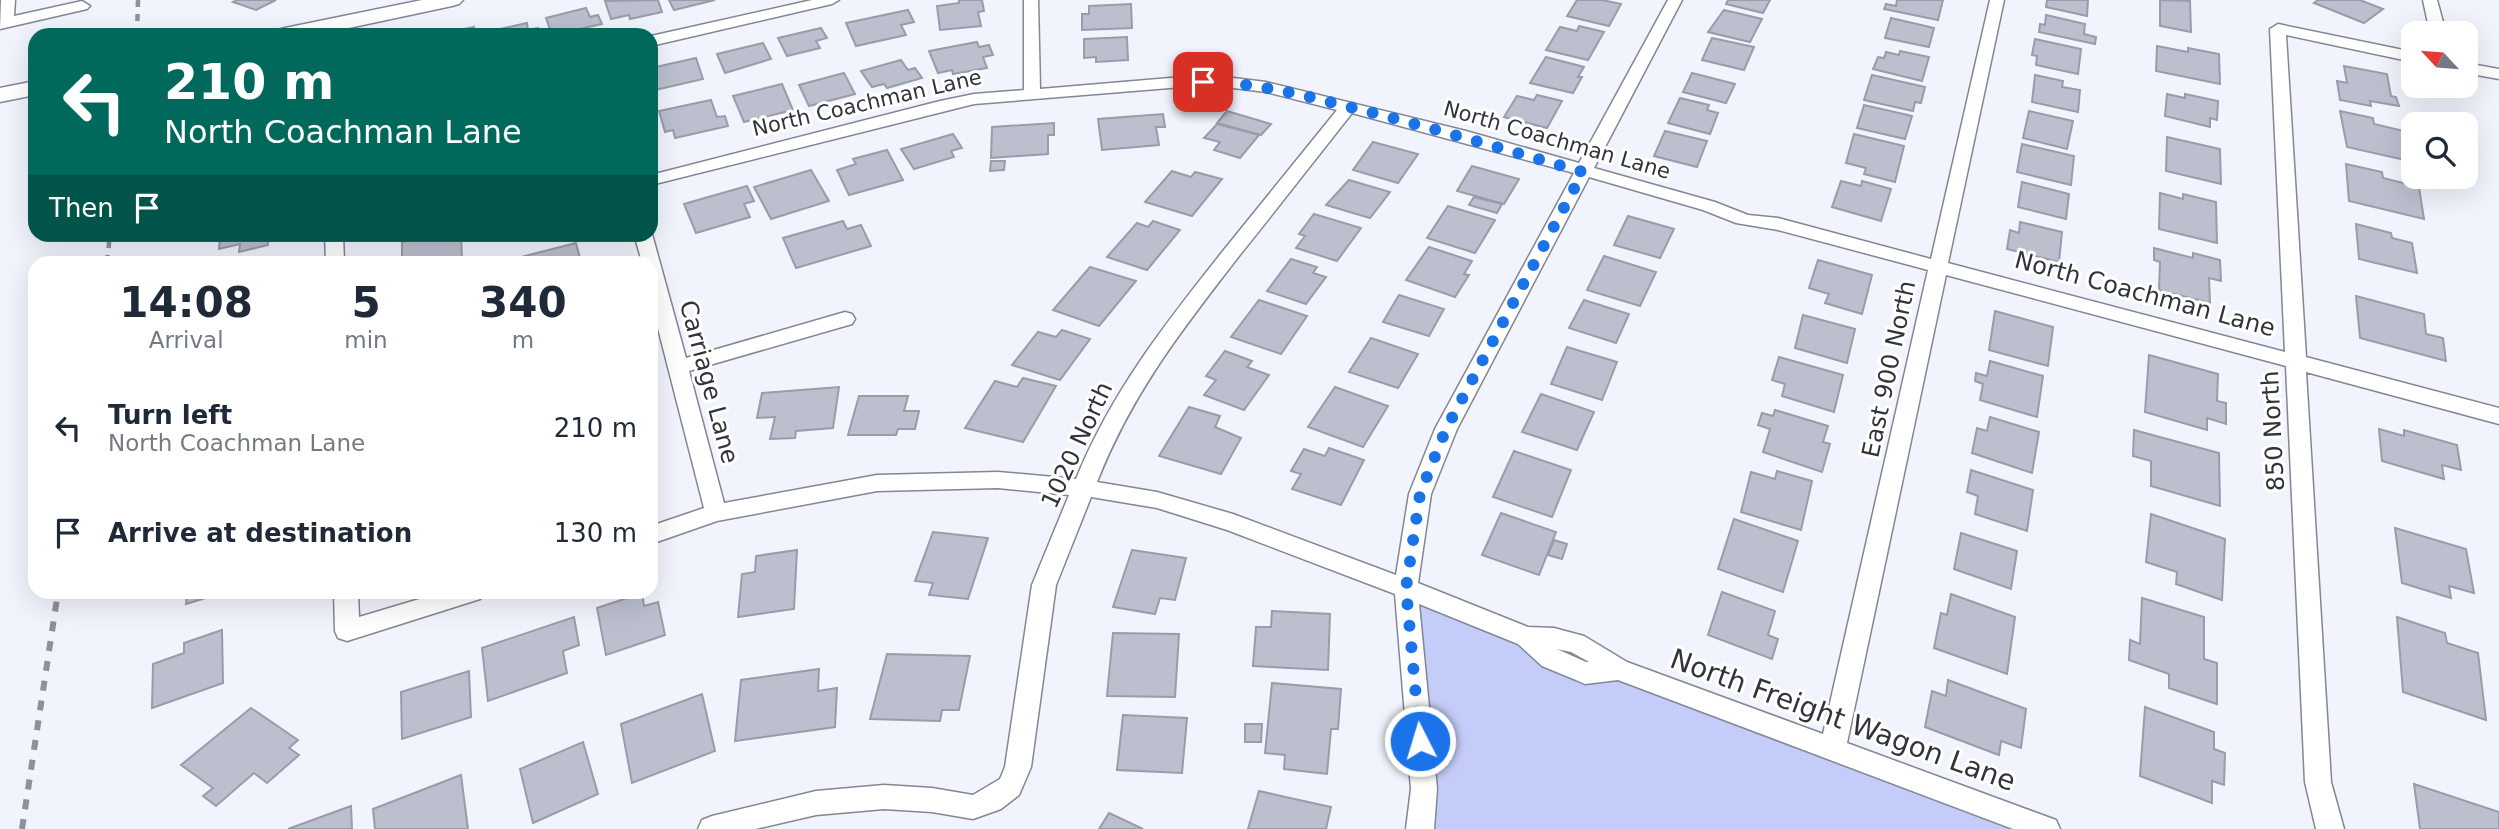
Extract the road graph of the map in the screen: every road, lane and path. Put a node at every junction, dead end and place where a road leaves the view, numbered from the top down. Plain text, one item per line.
1 (8, 0) edge
2 (452, 0) edge
3 (832, 0) edge
4 (1031, 0) edge
5 (1675, 0) edge
6 (1997, 0) edge
7 (2430, 0) edge
8 (82, 6) dead end
9 (2435, 21) edge
10 (3, 23) edge
11 (318, 28) edge
12 (658, 39) edge
13 (2401, 55) edge
14 (2478, 70) edge
15 (2499, 74) edge
16 (28, 89) edge
17 (1032, 93) junction
18 (0, 95) edge
19 (1348, 107) junction
20 (1583, 172) junction
21 (658, 178) edge
22 (1939, 266) junction
23 (658, 290) edge
24 (845, 319) dead end
25 (2296, 362) junction
26 (678, 367) junction
27 (2499, 416) edge
28 (1084, 488) junction
29 (716, 513) junction
30 (658, 533) edge
31 (1406, 588) junction
32 (346, 599) edge
33 (450, 599) edge
34 (1832, 750) junction
35 (712, 829) edge
36 (1420, 829) edge
37 (2046, 829) edge
38 (2330, 829) edge

1 - 10 street
2 - 11 street
3 - 12 street
4 - 17 street
5 - 20 street
6 - 22 street, East 900 North
7 - 9 street
8 - 10 street
13 - 25 street, 850 North
14 - 15 street
16 - 18 street
17 - 19 street, North Coachman Lane
17 - 21 street, North Coachman Lane
19 - 20 street, North Coachman Lane
19 - 28 street, 1020 North
20 - 22 street, North Coachman Lane
20 - 31 street
22 - 25 street, North Coachman Lane
22 - 34 street, East 900 North
23 - 26 street, Carriage Lane
24 - 26 street
25 - 27 street, North Coachman Lane
25 - 38 street, 850 North
26 - 29 street, Carriage Lane
28 - 29 street, North Freight Wagon Lane
28 - 31 street, North Freight Wagon Lane
28 - 35 street, 1020 North
29 - 30 street, North Freight Wagon Lane
31 - 34 street, North Freight Wagon Lane
31 - 36 street
32 - 33 street
34 - 37 street, North Freight Wagon Lane

